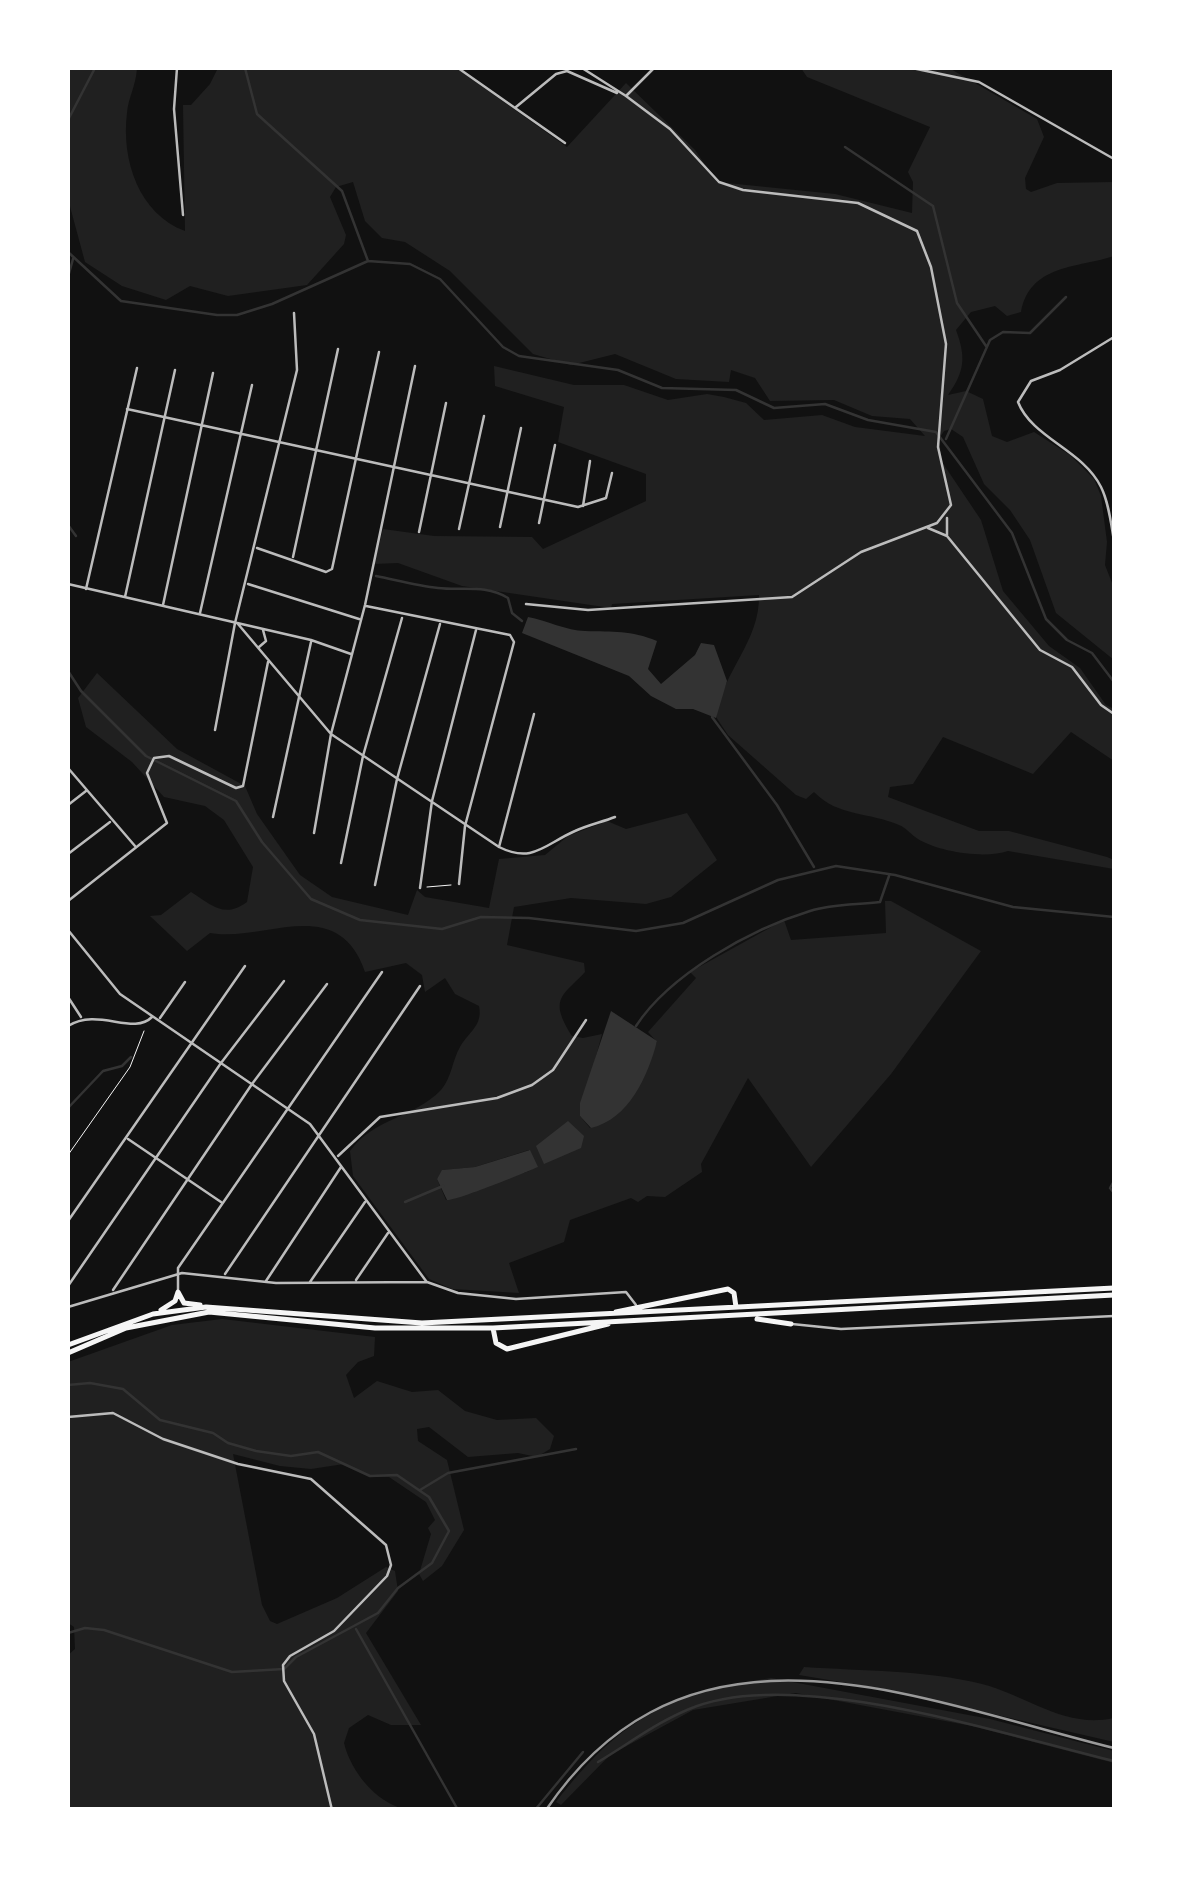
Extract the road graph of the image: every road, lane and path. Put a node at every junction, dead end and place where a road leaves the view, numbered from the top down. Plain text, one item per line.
1 (177, 68) edge
2 (458, 68) edge
3 (582, 68) edge
4 (654, 68) edge
5 (912, 68) edge
6 (617, 94) junction
7 (626, 96) junction
8 (515, 108) junction
9 (565, 144) dead end
10 (1114, 160) edge
11 (183, 215) dead end
12 (294, 313) dead end
13 (1114, 337) edge
14 (338, 348) dead end
15 (379, 352) dead end
16 (415, 366) dead end
17 (137, 368) dead end
18 (176, 370) dead end
19 (214, 373) dead end
20 (252, 386) dead end
21 (446, 402) dead end
22 (128, 409) junction
23 (484, 416) dead end
24 (165, 418) junction
25 (521, 428) dead end
26 (204, 429) junction
27 (241, 436) junction
28 (279, 444) junction
29 (555, 445) dead end
30 (316, 450) junction
31 (354, 458) junction
32 (590, 462) dead end
33 (392, 470) junction
34 (612, 474) dead end
35 (429, 478) junction
36 (466, 486) junction
37 (505, 494) junction
38 (543, 502) junction
39 (582, 507) junction
40 (947, 516) junction
41 (539, 523) dead end
42 (500, 527) dead end
43 (927, 527) junction
44 (458, 529) dead end
45 (420, 532) dead end
46 (947, 536) junction
47 (1114, 543) edge
48 (255, 548) junction
49 (292, 559) junction
50 (1114, 573) edge
51 (246, 583) junction
52 (68, 584) edge
53 (86, 589) junction
54 (125, 597) junction
55 (526, 604) dead end
56 (163, 605) junction
57 (365, 605) junction
58 (200, 615) junction
59 (403, 616) junction
60 (361, 620) junction
61 (237, 623) junction
62 (440, 623) junction
63 (262, 629) junction
64 (476, 629) junction
65 (311, 640) junction
66 (256, 646) junction
67 (351, 654) junction
68 (268, 662) junction
69 (297, 696) junction
70 (534, 714) dead end
71 (1114, 714) edge
72 (215, 730) dead end
73 (330, 734) junction
74 (362, 756) junction
75 (68, 768) edge
76 (397, 779) junction
77 (86, 790) junction
78 (432, 801) junction
79 (68, 805) edge
80 (272, 817) dead end
81 (615, 818) dead end
82 (111, 822) junction
83 (466, 826) junction
84 (314, 833) dead end
85 (499, 847) junction
86 (136, 848) junction
87 (68, 854) edge
88 (341, 863) dead end
89 (459, 884) joint
90 (375, 886) dead end
91 (420, 888) joint
92 (68, 901) edge
93 (68, 930) edge
94 (73, 937) junction
95 (68, 942) edge
96 (245, 966) dead end
97 (382, 972) dead end
98 (185, 982) dead end
99 (284, 982) dead end
100 (326, 984) dead end
101 (420, 986) dead end
102 (68, 997) edge
103 (153, 1016) junction
104 (82, 1018) junction
105 (158, 1020) junction
106 (586, 1020) dead end
107 (146, 1023) junction
108 (68, 1026) edge
109 (190, 1042) junction
110 (220, 1063) junction
111 (252, 1084) junction
112 (286, 1106) junction
113 (318, 1131) junction
114 (126, 1138) junction
115 (68, 1155) edge
116 (156, 1156) junction
117 (336, 1157) junction
118 (342, 1166) junction
119 (190, 1179) junction
120 (366, 1201) junction
121 (222, 1203) junction
122 (68, 1221) edge
123 (389, 1232) junction
124 (176, 1274) junction
125 (223, 1277) junction
126 (356, 1280) junction
127 (266, 1282) junction
128 (310, 1282) junction
129 (426, 1282) junction
130 (68, 1286) edge
131 (111, 1292) junction
132 (178, 1292) junction
133 (1114, 1292) edge
134 (636, 1305) junction
135 (68, 1307) edge
136 (213, 1307) junction
137 (736, 1307) junction
138 (152, 1314) junction
139 (786, 1316) junction
140 (1114, 1316) edge
141 (614, 1317) junction
142 (716, 1317) junction
143 (503, 1318) junction
144 (749, 1318) junction
145 (791, 1324) junction
146 (493, 1328) junction
147 (68, 1349) edge
148 (68, 1417) edge
149 (332, 1810) edge

1 - 11 street
2 - 8 street
3 - 6 street
4 - 7 street
5 - 10 street
6 - 7 street
6 - 8 street
7 - 40 street
8 - 9 street
12 - 28 street
13 - 47 street
14 - 30 street
15 - 31 street
16 - 33 street
17 - 22 street
18 - 24 street
19 - 26 street
20 - 27 street
21 - 35 street
22 - 24 street
22 - 53 street
23 - 36 street
24 - 26 street
24 - 54 street
25 - 37 street
26 - 27 street
26 - 56 street
27 - 28 street
27 - 58 street
28 - 30 street
28 - 48 street
29 - 38 street
30 - 31 street
30 - 49 street
31 - 33 street
31 - 49 street
32 - 39 street
33 - 35 street
33 - 57 street
34 - 39 street
35 - 36 street
35 - 45 street
36 - 37 street
36 - 44 street
37 - 38 street
37 - 42 street
38 - 39 street
38 - 41 street
40 - 43 street
40 - 46 street
43 - 46 street
43 - 55 street
46 - 71 street
47 - 50 street
48 - 49 street
48 - 51 street
51 - 60 street
51 - 61 street
52 - 53 street
53 - 54 street
54 - 56 street
56 - 58 street
57 - 59 street
57 - 60 street
58 - 61 street
59 - 62 street
59 - 74 street
60 - 67 street
61 - 63 street
61 - 66 street
61 - 72 street
62 - 64 street
62 - 76 street
63 - 65 street
63 - 66 street
64 - 78 street
64 - 83 street
65 - 67 street
65 - 69 street
66 - 68 street
67 - 73 street
68 - 69 street
68 - 86 street
69 - 73 street
69 - 80 street
70 - 85 street
73 - 74 street
73 - 84 street
74 - 76 street
74 - 88 street
75 - 77 street
76 - 78 street
76 - 90 street
77 - 79 street
77 - 82 street
78 - 83 street
78 - 91 street
81 - 85 street
82 - 86 street
82 - 87 street
83 - 85 street
83 - 89 street
86 - 92 street
89 - 91 path
93 - 94 street
94 - 95 street
94 - 103 street
96 - 109 street
97 - 112 street
98 - 105 street
99 - 110 street
100 - 111 street
101 - 113 street
102 - 104 street
103 - 105 street
103 - 107 street
104 - 107 street
104 - 108 street
105 - 109 street
106 - 117 street
107 - 115 path
109 - 110 street
109 - 114 street
110 - 111 street
110 - 116 street
111 - 112 street
111 - 119 street
112 - 113 street
112 - 121 street
113 - 117 street
113 - 125 street
114 - 116 street
114 - 122 street
116 - 119 street
116 - 130 street
117 - 118 street
118 - 120 street
118 - 127 street
119 - 121 street
119 - 131 street
120 - 123 street
120 - 128 street
121 - 124 street
123 - 126 street
123 - 129 street
124 - 125 street
124 - 131 street
124 - 132 street
125 - 127 street
126 - 128 street
126 - 129 street
127 - 128 street
129 - 134 street
131 - 135 street
132 - 136 highway
132 - 138 highway
133 - 137 highway
133 - 139 highway
134 - 137 highway
134 - 141 highway
136 - 138 highway
136 - 143 highway
137 - 141 highway
137 - 142 highway
138 - 147 highway
139 - 144 highway
139 - 145 highway
140 - 145 street
141 - 142 highway
141 - 143 highway
141 - 146 highway
141 - 146 highway
142 - 144 highway
143 - 146 highway
144 - 145 highway
146 - 147 highway
148 - 149 street

